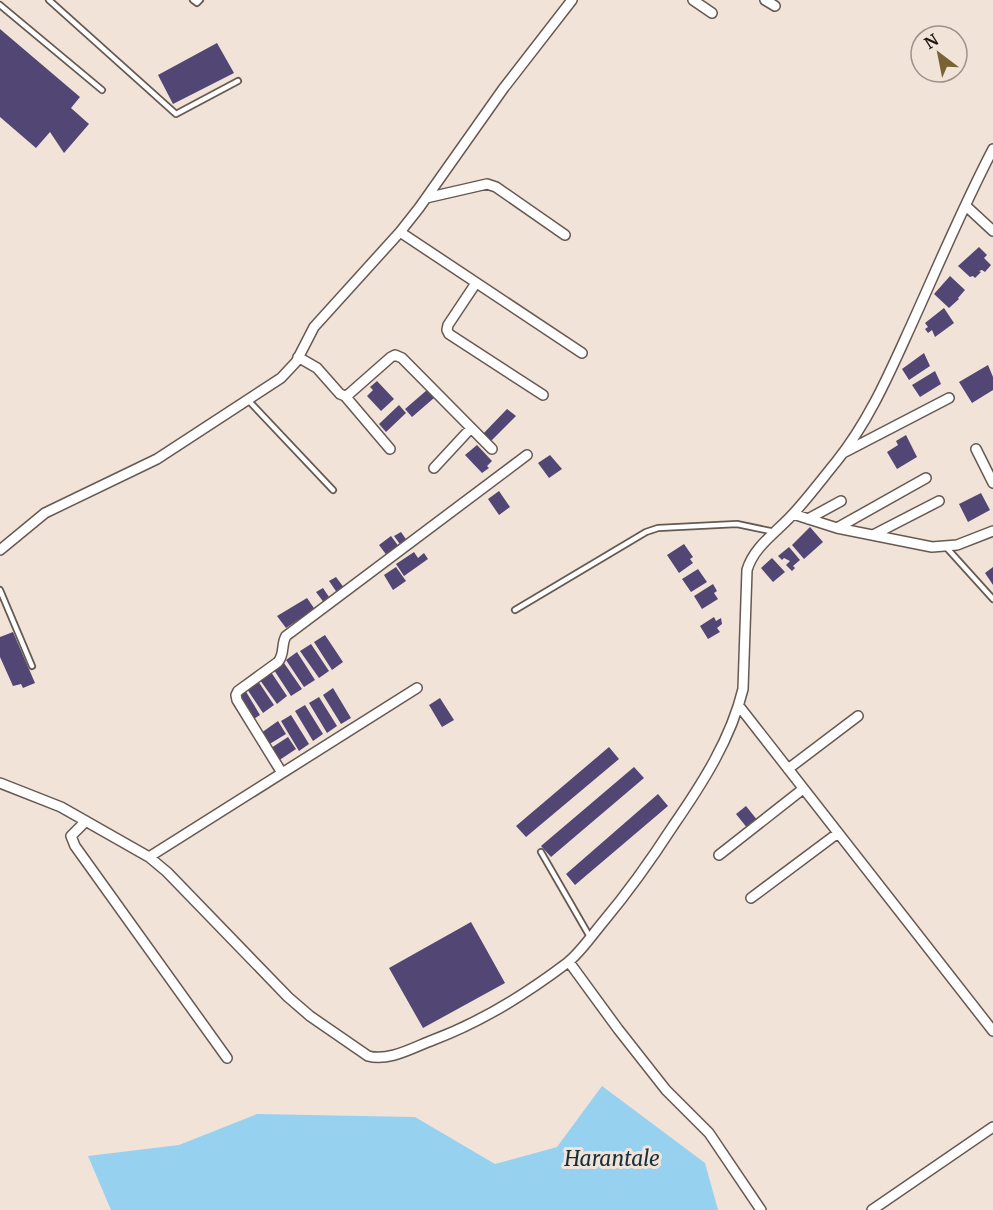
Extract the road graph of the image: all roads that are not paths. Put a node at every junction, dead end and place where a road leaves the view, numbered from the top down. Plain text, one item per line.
1 (49, 0) edge
2 (194, 0) edge
3 (200, 0) edge
4 (572, 0) edge
5 (693, 0) edge
6 (765, 0) edge
7 (0, 4) edge
8 (775, 6) dead end
9 (712, 13) dead end
10 (238, 81) dead end
11 (102, 90) dead end
12 (993, 149) edge
13 (426, 198) junction
14 (966, 206) junction
15 (993, 231) edge
16 (400, 232) junction
17 (565, 235) dead end
18 (476, 283) junction
19 (582, 352) dead end
20 (298, 357) junction
21 (543, 395) dead end
22 (345, 396) junction
23 (949, 398) dead end
24 (248, 399) junction
25 (471, 428) junction
26 (390, 449) dead end
27 (492, 449) dead end
28 (976, 450) dead end
29 (843, 453) junction
30 (526, 455) dead end
31 (434, 468) dead end
32 (926, 478) dead end
33 (993, 483) edge
34 (333, 490) dead end
35 (841, 501) dead end
36 (939, 501) dead end
37 (793, 514) junction
38 (808, 519) junction
39 (837, 528) junction
40 (993, 531) edge
41 (775, 532) junction
42 (873, 536) junction
43 (946, 547) junction
44 (0, 550) edge
45 (0, 590) edge
46 (993, 599) edge
47 (515, 610) dead end
48 (32, 666) dead end
49 (417, 688) dead end
50 (739, 706) junction
51 (858, 716) dead end
52 (788, 769) junction
53 (282, 773) junction
54 (0, 783) edge
55 (802, 789) junction
56 (86, 821) junction
57 (838, 833) junction
58 (541, 852) dead end
59 (719, 855) dead end
60 (148, 857) junction
61 (751, 898) dead end
62 (590, 937) junction
63 (569, 962) junction
64 (993, 1031) edge
65 (227, 1058) dead end
66 (993, 1127) edge
67 (761, 1210) edge
68 (872, 1210) edge

1 - 10 lane
2 - 3 lane
4 - 13 street
5 - 9 street
6 - 8 street
7 - 11 lane
12 - 14 street
13 - 16 street
13 - 17 street
14 - 15 street
14 - 29 street
16 - 18 street
16 - 20 street
18 - 19 street
18 - 21 street
20 - 22 street
20 - 24 street
22 - 25 street
22 - 26 street
23 - 29 street
24 - 34 lane
24 - 44 street
25 - 27 street
25 - 31 street
28 - 33 street
29 - 37 street
30 - 53 street
32 - 39 street
35 - 38 street
36 - 42 street
37 - 38 street
37 - 41 street
38 - 39 street
39 - 42 street
40 - 43 street
41 - 47 lane
41 - 50 street
42 - 43 street
43 - 46 lane
45 - 48 lane
49 - 53 street
50 - 52 street
50 - 62 street
51 - 52 street
52 - 55 street
53 - 60 street
54 - 56 street
55 - 57 street
55 - 59 street
56 - 60 street
56 - 65 street
57 - 61 street
57 - 64 street
58 - 62 lane
60 - 63 street
62 - 63 street
63 - 67 street
66 - 68 street

